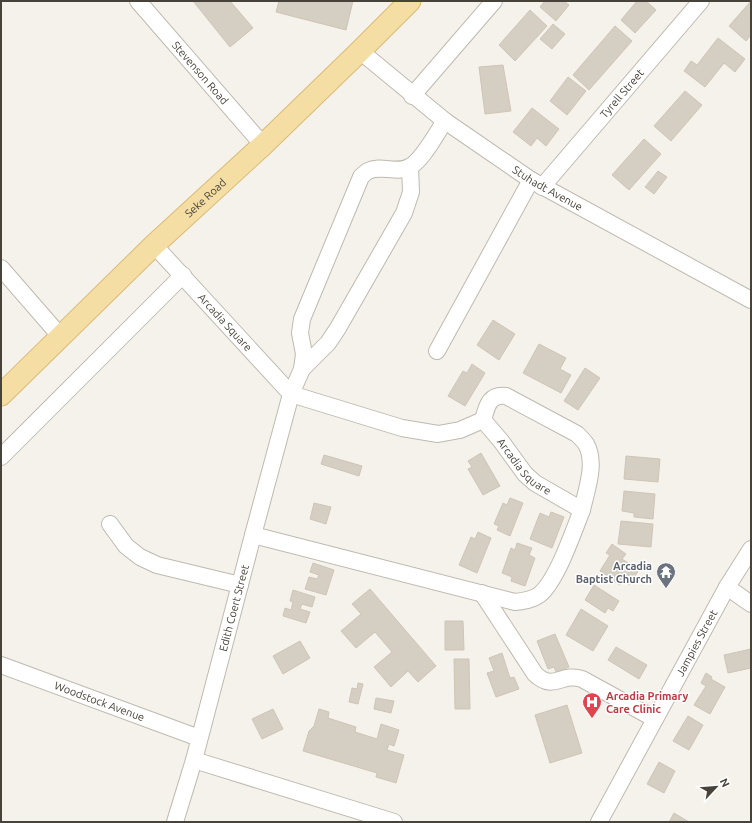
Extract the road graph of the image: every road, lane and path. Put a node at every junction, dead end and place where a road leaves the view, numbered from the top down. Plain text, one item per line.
1 (138, 1) edge
2 (410, 1) edge
3 (494, 1) edge
4 (701, 1) edge
5 (360, 52) junction
6 (412, 96) junction
7 (444, 121) junction
8 (263, 145) junction
9 (410, 167) junction
10 (536, 184) junction
11 (154, 245) junction
12 (1, 268) edge
13 (183, 275) junction
14 (751, 300) edge
15 (61, 337) junction
16 (437, 351) dead end
17 (302, 369) junction
18 (291, 394) junction
19 (1, 396) edge
20 (483, 420) junction
21 (1, 457) edge
22 (582, 510) junction
23 (110, 524) dead end
24 (252, 535) junction
25 (751, 549) edge
26 (240, 585) junction
27 (727, 587) junction
28 (482, 593) junction
29 (751, 604) edge
30 (1, 665) edge
31 (655, 719) junction
32 (199, 738) junction
33 (194, 760) junction
34 (175, 822) edge
35 (394, 822) edge
36 (599, 822) edge

1 - 8 street, Stevenson Road
2 - 5 main road, Seke Road
3 - 6 street
4 - 10 street, Tyrell Street
5 - 6 street, Stuhadt Avenue
5 - 8 main road, Seke Road
6 - 7 street, Stuhadt Avenue
7 - 9 street
7 - 10 street, Stuhadt Avenue
8 - 11 main road, Seke Road
9 - 17 street
9 - 17 street
10 - 14 street, Stuhadt Avenue
10 - 16 street, Tyrell Street
11 - 13 street, Arcadia Square
11 - 15 main road, Seke Road
12 - 15 street
13 - 18 street, Arcadia Square
13 - 21 street
15 - 19 main road, Seke Road
17 - 18 street, Edith Coert Street
18 - 20 street
18 - 24 street, Edith Coert Street
20 - 22 street, Arcadia Square
20 - 22 street
22 - 28 street
23 - 26 street
24 - 26 street, Edith Coert Street
24 - 28 street
25 - 27 street, Jampies Street
26 - 32 street, Edith Coert Street
27 - 29 street
27 - 31 street, Jampies Street
28 - 31 street
30 - 32 street, Woodstock Avenue
31 - 36 street, Jampies Street
32 - 33 street, Edith Coert Street
33 - 34 street, Edith Coert Street
33 - 35 street

